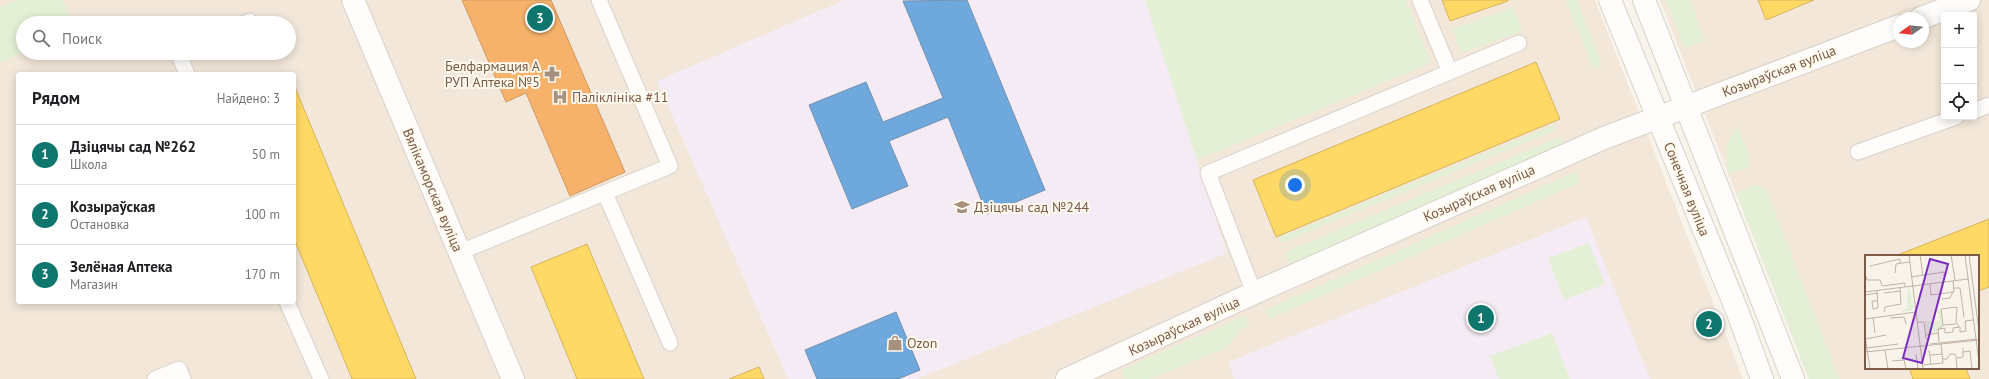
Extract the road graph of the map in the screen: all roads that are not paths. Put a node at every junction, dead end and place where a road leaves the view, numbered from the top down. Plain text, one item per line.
1 (354, 0) edge
2 (599, 0) edge
3 (1420, 0) edge
4 (1610, 0) edge
5 (1644, 0) edge
6 (1969, 0) edge
7 (1929, 15) edge
8 (1893, 28) edge
9 (1520, 43) dead end
10 (181, 60) edge
11 (186, 72) edge
12 (1450, 72) junction
13 (1989, 105) edge
14 (1686, 107) junction
15 (1977, 110) edge
16 (1657, 118) junction
17 (1948, 120) edge
18 (1858, 152) dead end
19 (605, 193) junction
20 (460, 252) junction
21 (1254, 293) junction
22 (288, 304) edge
23 (670, 343) dead end
24 (155, 379) edge
25 (183, 379) edge
26 (321, 379) edge
27 (513, 379) edge
28 (1068, 379) edge
29 (1762, 379) edge
30 (1793, 379) edge

1 - 20 street, Вялікаморская вуліца
2 - 19 lane
3 - 12 lane
4 - 16 street, Сонечная вуліца
5 - 14 street
6 - 7 street
8 - 14 street, Козыраўская вуліца
9 - 12 lane
10 - 11 lane
12 - 21 lane
13 - 15 lane
14 - 16 street, Козыраўская вуліца
14 - 30 street
16 - 21 street, Козыраўская вуліца
16 - 29 street, Сонечная вуліца
17 - 18 lane
19 - 20 lane
19 - 23 lane
20 - 27 street, Вялікаморская вуліца
21 - 28 street, Козыраўская вуліца
22 - 26 lane
24 - 25 lane

